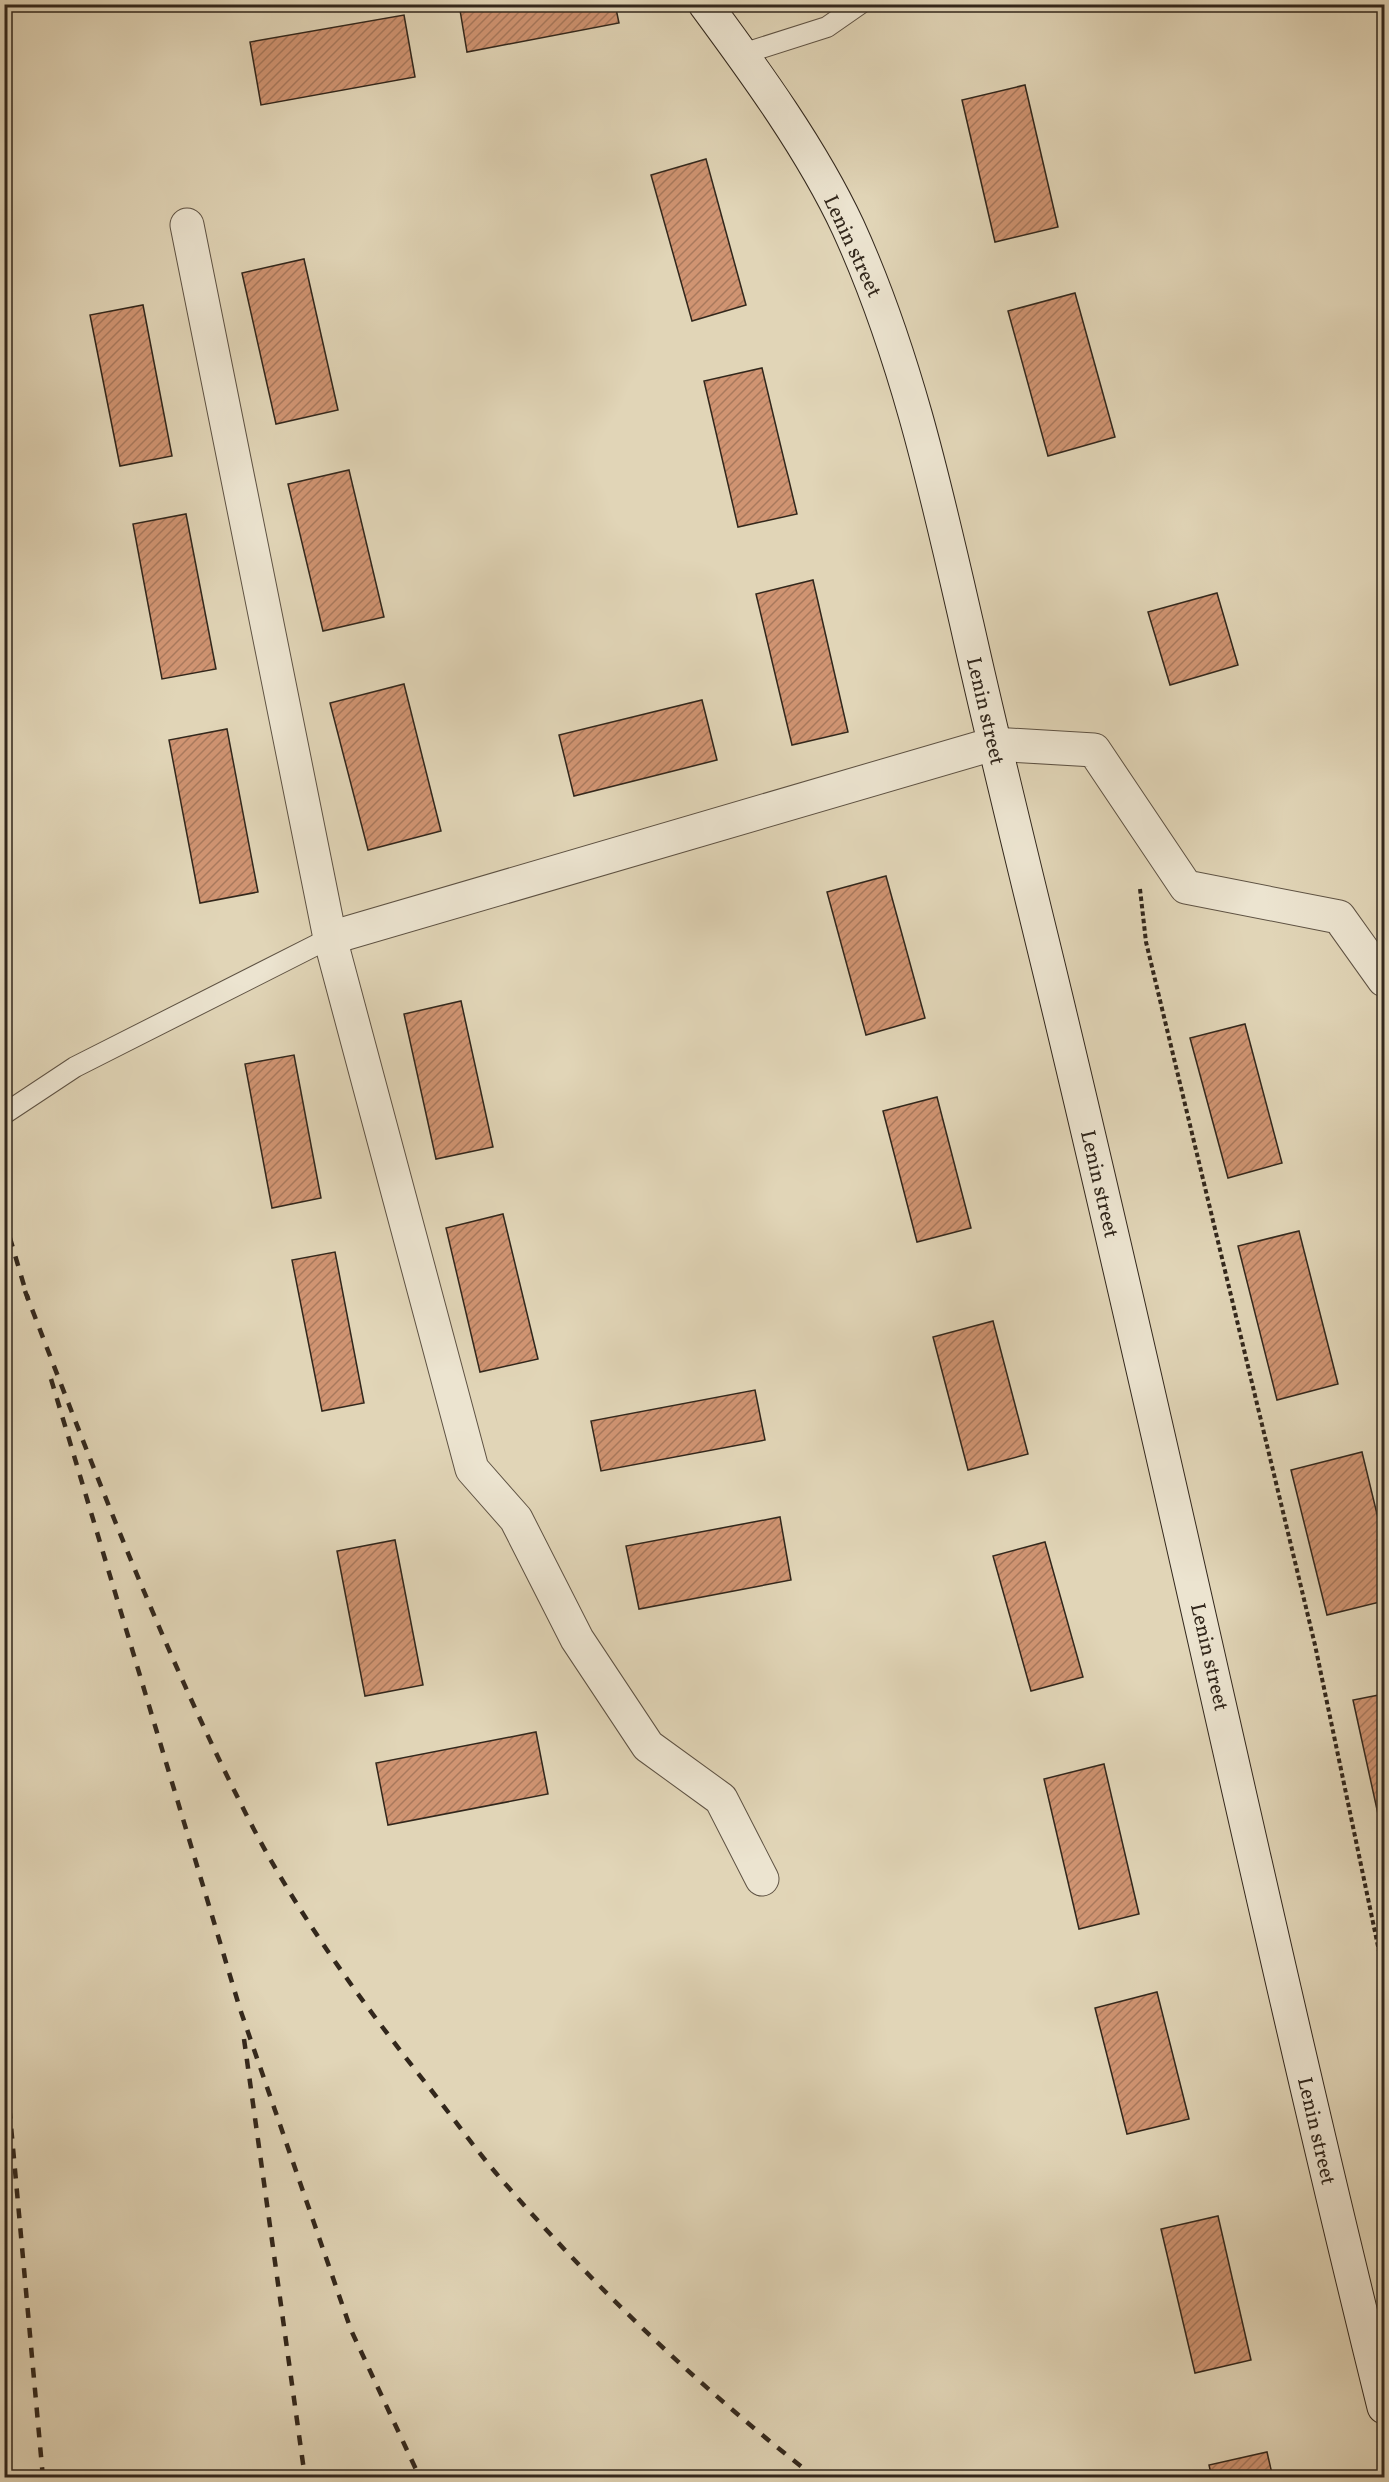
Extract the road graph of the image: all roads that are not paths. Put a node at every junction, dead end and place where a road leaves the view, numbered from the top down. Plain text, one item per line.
1 (705, 4) edge
2 (860, 4) edge
3 (742, 54) junction
4 (187, 225) dead end
5 (993, 744) junction
6 (330, 938) junction
7 (1384, 980) edge
8 (4, 1114) edge
9 (762, 1879) dead end
10 (1384, 2407) edge

1 - 3 street, Lenin street
2 - 3 lane
3 - 5 street, Lenin street
4 - 6 street
5 - 6 street
5 - 7 street
5 - 10 street, Lenin street
6 - 8 lane
6 - 9 street

